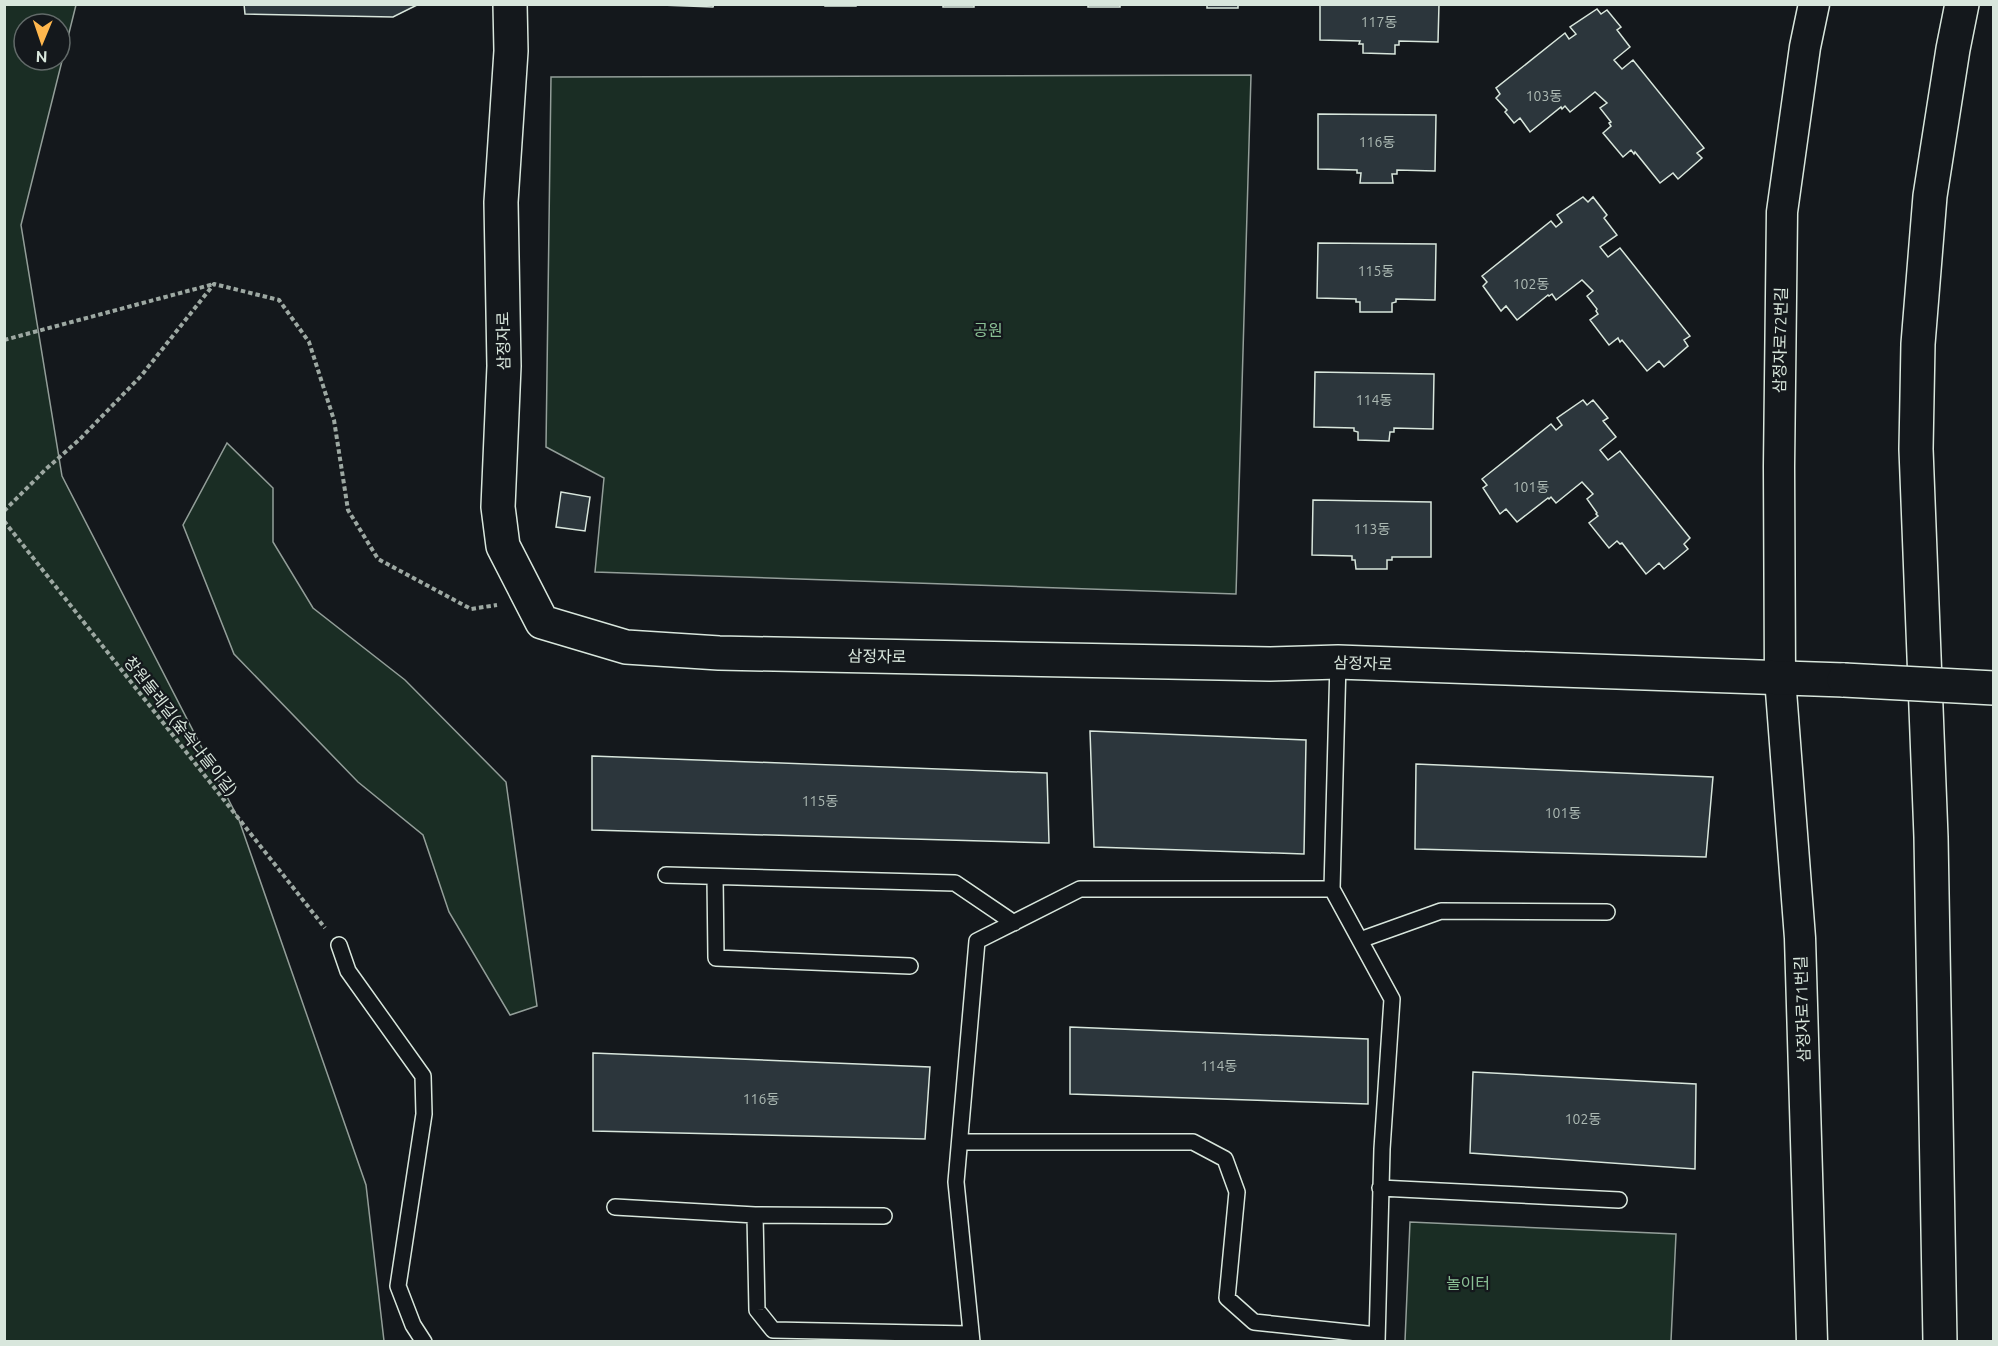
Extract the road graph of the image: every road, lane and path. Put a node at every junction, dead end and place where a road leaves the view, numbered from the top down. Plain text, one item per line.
1 (510, 4) edge
2 (1814, 4) edge
3 (1962, 4) edge
4 (214, 284) junction
5 (4, 340) edge
6 (4, 511) edge
7 (4, 521) edge
8 (531, 601) junction
9 (1338, 662) junction
10 (1780, 678) junction
11 (1994, 688) edge
12 (666, 875) dead end
13 (715, 877) junction
14 (1332, 889) junction
15 (1607, 912) dead end
16 (1014, 923) junction
17 (1360, 940) junction
18 (339, 945) joint
19 (910, 966) dead end
20 (960, 1142) junction
21 (1380, 1188) junction
22 (1619, 1200) dead end
23 (615, 1207) dead end
24 (755, 1215) junction
25 (884, 1216) dead end
26 (970, 1338) edge
27 (1377, 1338) edge
28 (424, 1341) edge
29 (1812, 1341) edge
30 (1940, 1341) edge

1 - 8 main road, 삼정자로
2 - 10 street, 삼정자로72번길
3 - 30 main road
4 - 5 path
4 - 6 path
4 - 8 path
7 - 18 path, 창원둘레길(숲속나들이길)
8 - 9 main road, 삼정자로
9 - 10 main road, 삼정자로
9 - 14 lane
10 - 11 main road, 삼정자로, bridge
10 - 29 street, 삼정자로71번길
12 - 13 lane
13 - 16 lane
13 - 19 lane
14 - 16 lane
14 - 17 lane
15 - 17 lane
16 - 20 lane
17 - 21 lane
18 - 28 lane
20 - 26 lane
20 - 27 lane
21 - 22 lane
21 - 27 lane
23 - 24 lane
24 - 25 lane
24 - 26 lane

